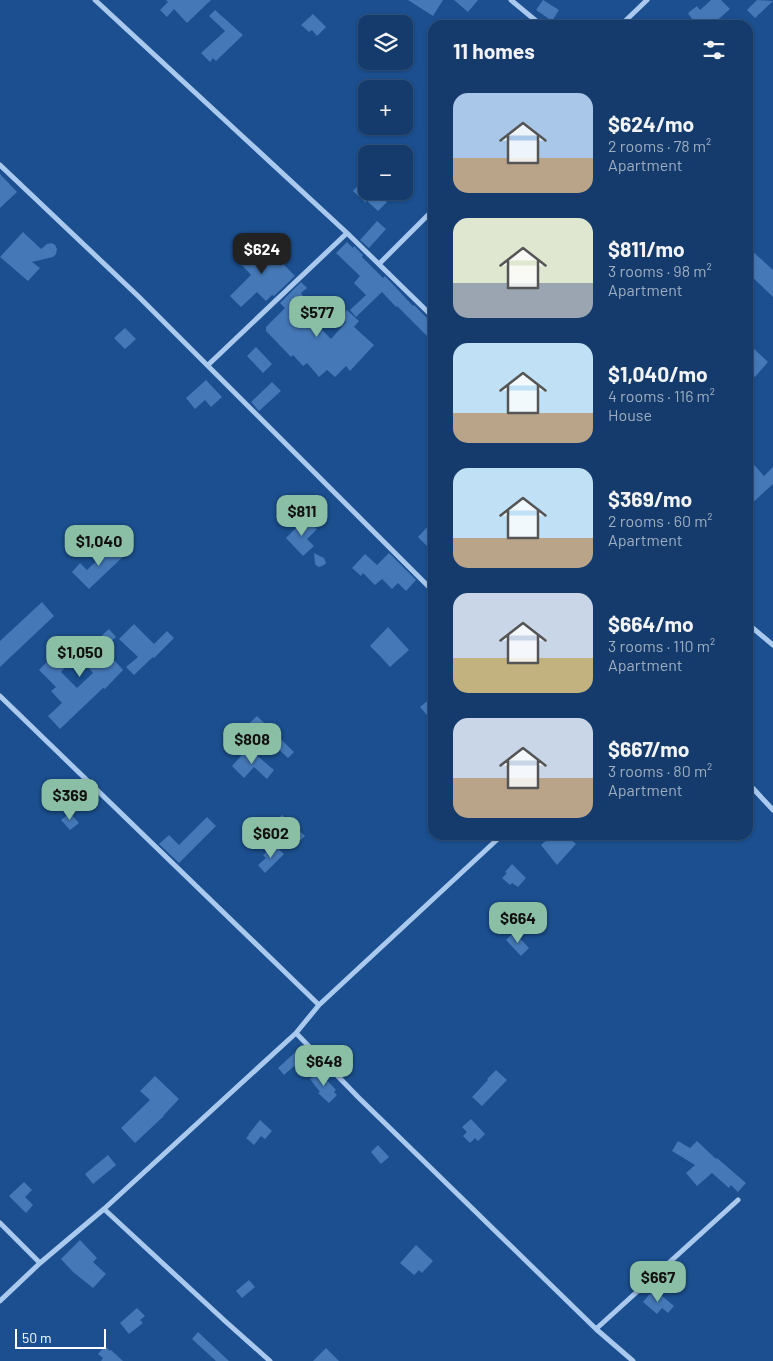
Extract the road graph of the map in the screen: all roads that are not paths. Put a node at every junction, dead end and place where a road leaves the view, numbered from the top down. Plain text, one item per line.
1 (95, 0) edge
2 (511, 0) edge
3 (647, 0) edge
4 (536, 20) edge
5 (626, 20) edge
6 (0, 166) edge
7 (428, 215) edge
8 (347, 233) junction
9 (379, 264) junction
10 (428, 312) edge
11 (208, 365) junction
12 (428, 586) edge
13 (753, 628) edge
14 (773, 645) edge
15 (0, 696) edge
16 (753, 788) edge
17 (773, 810) edge
18 (497, 840) edge
19 (320, 1005) junction
20 (296, 1033) junction
21 (738, 1200) dead end
22 (104, 1209) junction
23 (0, 1223) edge
24 (40, 1264) junction
25 (0, 1302) edge
26 (596, 1329) junction
27 (270, 1361) edge
28 (632, 1361) edge

1 - 8 street
2 - 4 street
3 - 5 street
6 - 11 street
7 - 9 street
8 - 9 street
8 - 11 street
9 - 10 street
11 - 12 street
13 - 14 street
15 - 19 street
16 - 17 street
18 - 19 street
19 - 20 street
20 - 22 street
20 - 26 street
21 - 26 street
22 - 24 street
22 - 27 street
23 - 24 street
24 - 25 street
26 - 28 street

